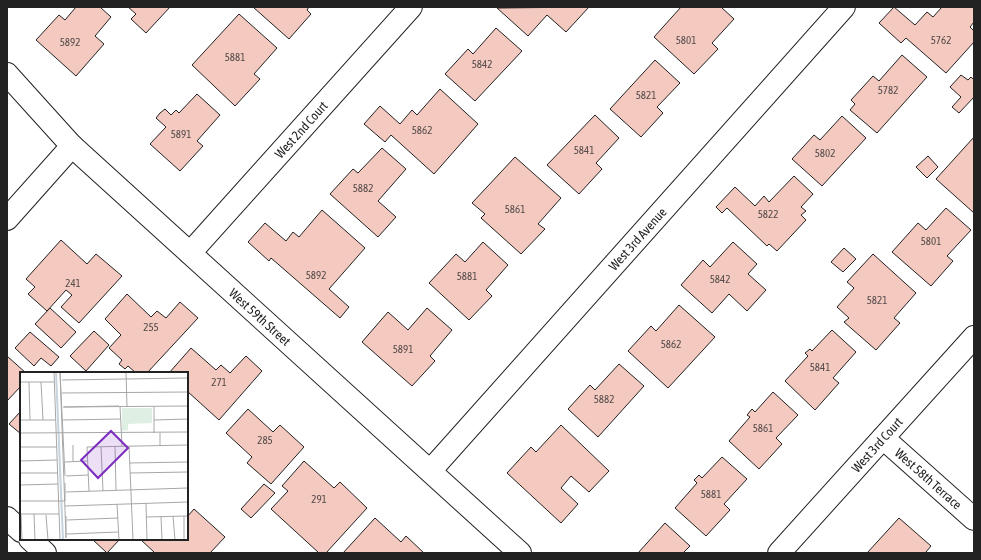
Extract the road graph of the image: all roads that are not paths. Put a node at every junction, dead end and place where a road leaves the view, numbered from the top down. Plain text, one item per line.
1 (411, 7) edge
2 (844, 7) edge
3 (7, 74) edge
4 (72, 146) junction
5 (7, 219) edge
6 (190, 253) junction
7 (974, 337) edge
8 (883, 438) junction
9 (431, 470) junction
10 (7, 518) edge
11 (974, 519) edge
12 (20, 530) edge
13 (31, 540) edge
14 (45, 553) edge
15 (520, 553) edge
16 (779, 553) edge

1 - 6 street, West 2nd Court
2 - 9 street, West 3rd Avenue
3 - 4 street, West 59th Street
4 - 5 street
4 - 6 street, West 59th Street
6 - 9 street, West 59th Street
7 - 8 street, West 3rd Court
8 - 11 street, West 58th Terrace
8 - 16 street, West 3rd Court
9 - 15 street, West 59th Street
10 - 12 street
13 - 14 street

